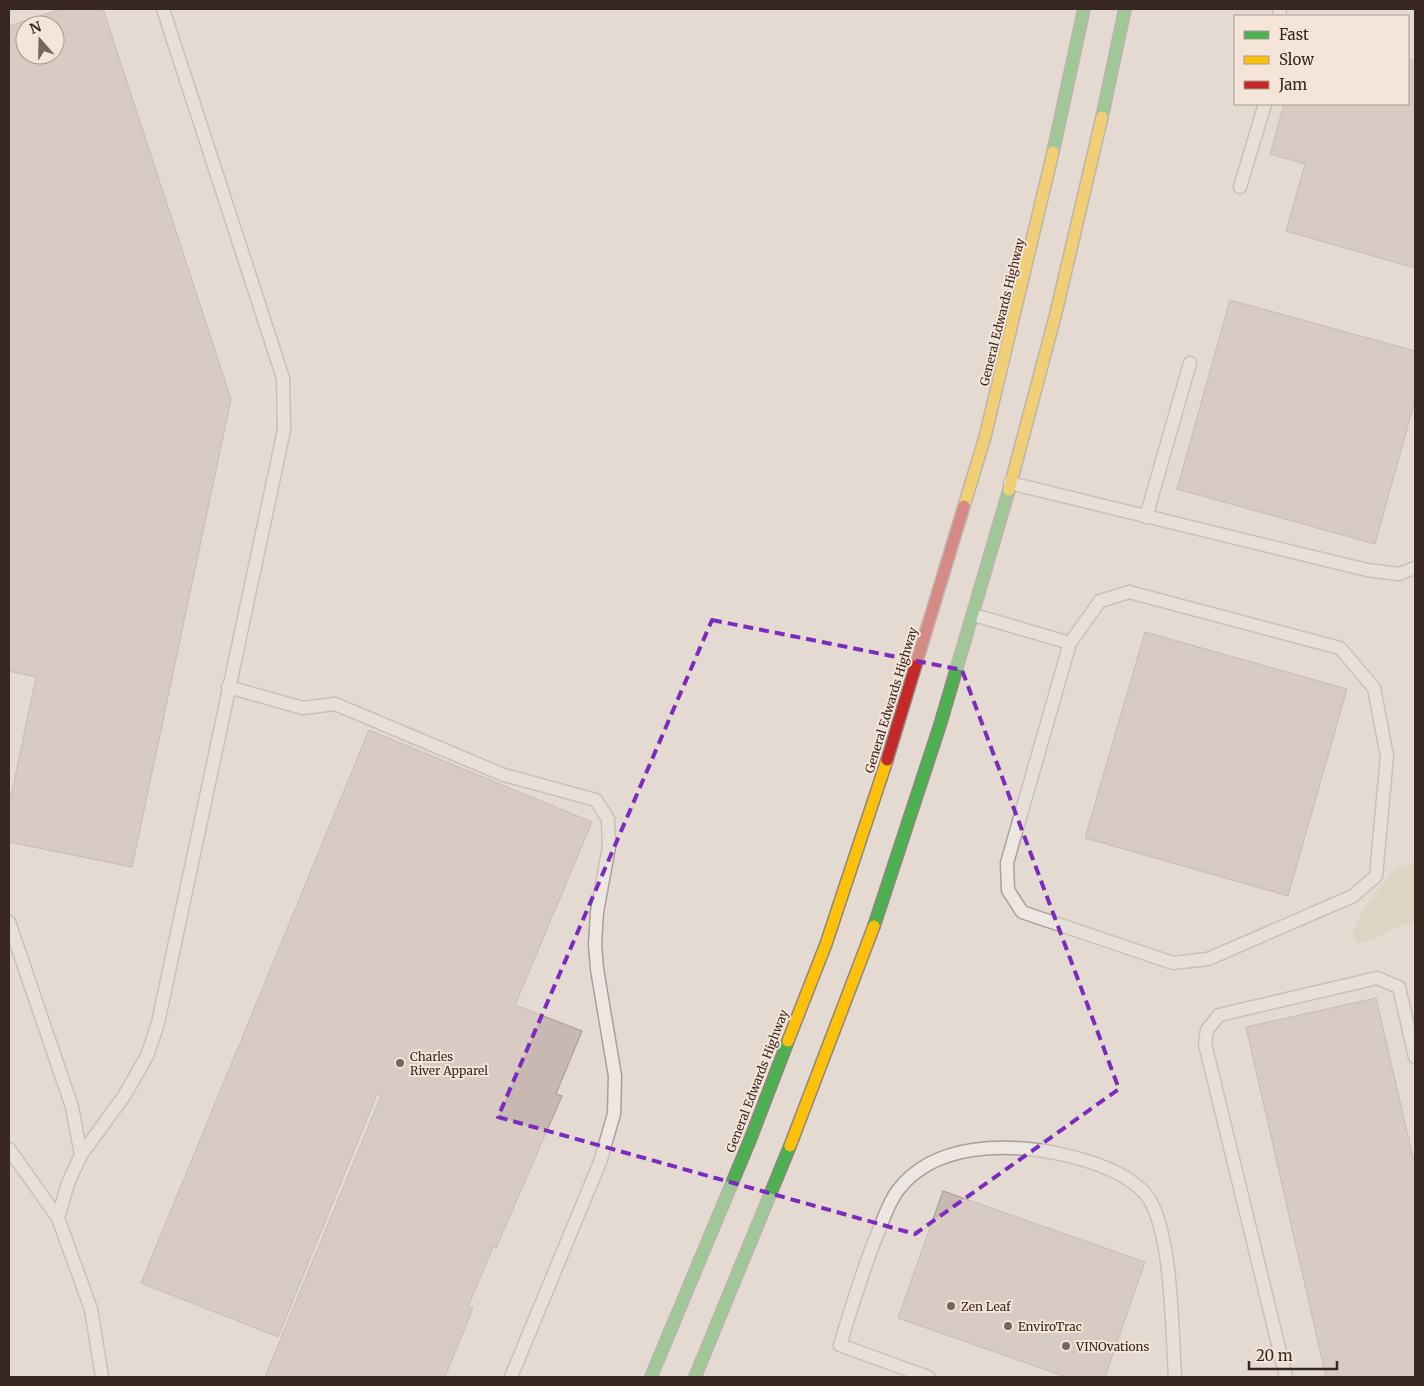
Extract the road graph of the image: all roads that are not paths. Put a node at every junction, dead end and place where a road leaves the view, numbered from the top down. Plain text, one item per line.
1 (163, 9) edge
2 (1084, 9) edge
3 (1125, 9) edge
4 (1265, 105) edge
5 (1240, 188) dead end
6 (1190, 363) dead end
7 (1010, 483) junction
8 (1146, 517) junction
9 (1415, 568) edge
10 (974, 615) junction
11 (1070, 643) junction
12 (228, 687) junction
13 (10, 929) edge
14 (1415, 1057) edge
15 (9, 1149) edge
16 (82, 1155) junction
17 (58, 1218) junction
18 (102, 1377) edge
19 (511, 1377) edge
20 (651, 1377) edge
21 (695, 1377) edge
22 (928, 1377) edge
23 (1175, 1377) edge
24 (1286, 1377) edge

1 - 12 lane
2 - 20 main road, General Edwards Highway
3 - 7 main road
4 - 5 lane
6 - 8 lane
7 - 8 lane
7 - 10 main road
8 - 9 lane
10 - 11 lane
10 - 21 main road
11 - 11 lane
12 - 16 lane
12 - 19 lane
13 - 16 lane
14 - 24 lane
15 - 17 lane
16 - 17 lane
17 - 18 lane
22 - 23 lane

